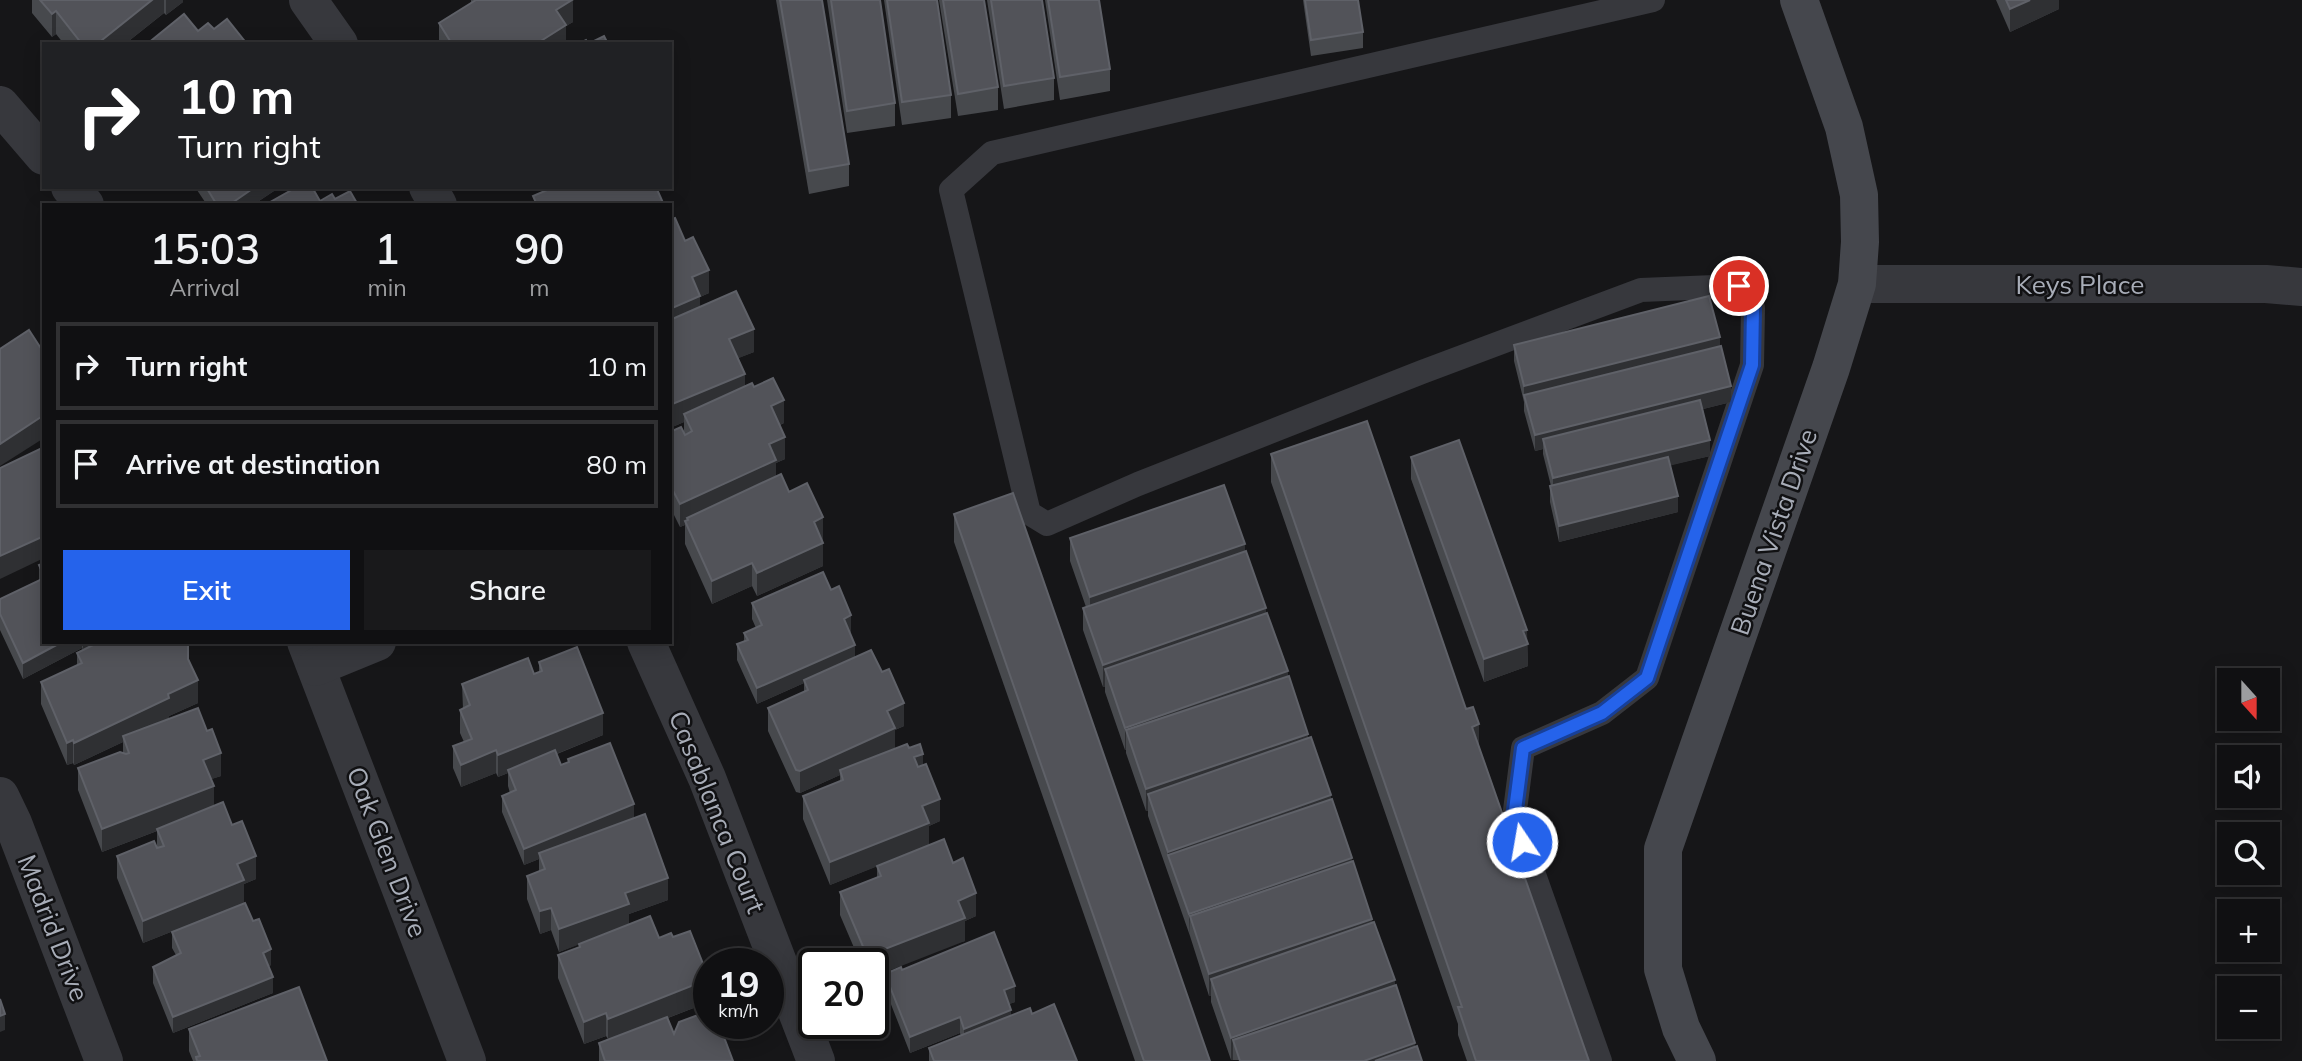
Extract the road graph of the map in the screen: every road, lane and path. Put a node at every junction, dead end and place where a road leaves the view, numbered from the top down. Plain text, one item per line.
1 (309, 0) edge
2 (1653, 0) edge
3 (1799, 0) edge
4 (338, 42) edge
5 (0, 105) edge
6 (42, 154) edge
7 (72, 189) edge
8 (83, 203) edge
9 (1857, 284) junction
10 (2302, 287) edge
11 (367, 644) edge
12 (647, 644) edge
13 (311, 655) edge
14 (0, 796) edge
15 (92, 1057) edge
16 (467, 1061) edge
17 (816, 1061) edge
18 (1600, 1061) edge
19 (1697, 1061) edge

1 - 4 street
2 - 18 lane
3 - 9 street, Buena Vista Drive
5 - 6 street
7 - 8 street
9 - 10 street, Keys Place
9 - 19 street, Buena Vista Drive
11 - 13 street
12 - 17 street, Casablanca Court
13 - 16 street, Oak Glen Drive
14 - 15 street, Madrid Drive

